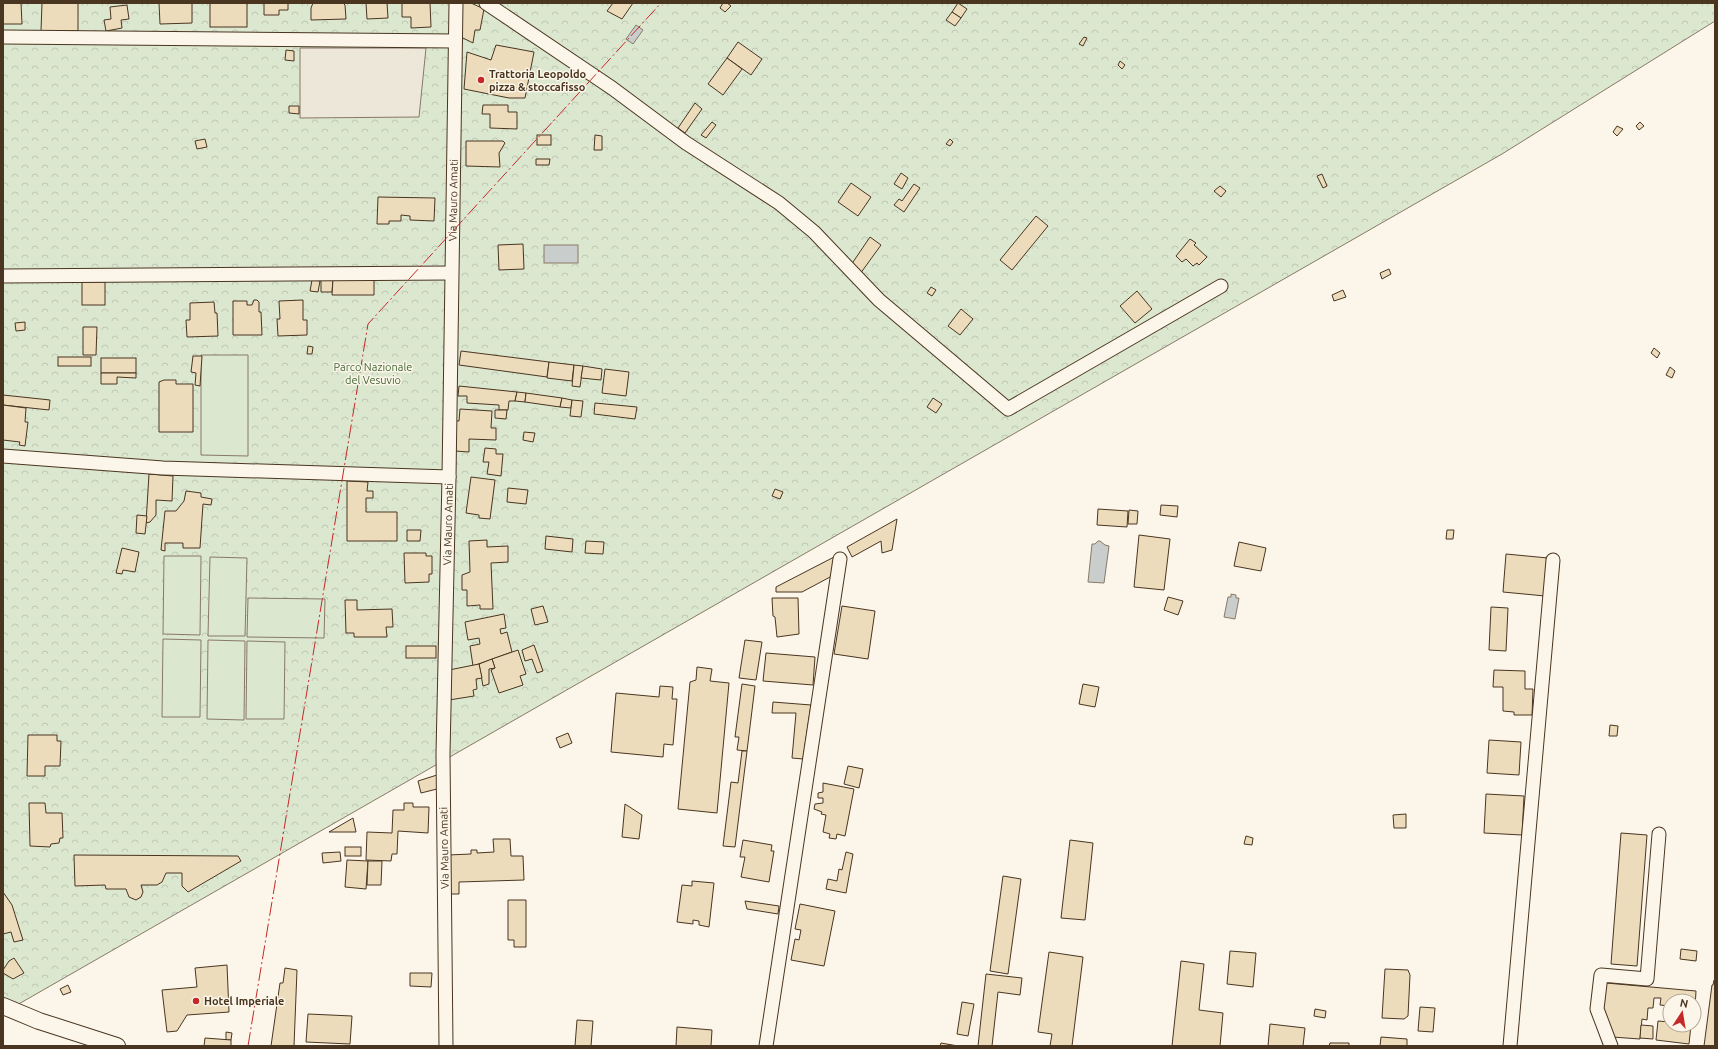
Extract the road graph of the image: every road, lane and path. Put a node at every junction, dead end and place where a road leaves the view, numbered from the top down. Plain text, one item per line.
1 (456, 3) edge
2 (486, 3) edge
3 (3, 37) edge
4 (455, 41) junction
5 (451, 272) junction
6 (3, 276) edge
7 (1221, 286) dead end
8 (3, 456) edge
9 (449, 477) junction
10 (840, 559) dead end
11 (1553, 560) dead end
12 (1659, 834) dead end
13 (3, 1006) edge
14 (118, 1046) edge
15 (446, 1046) edge
16 (766, 1046) edge
17 (1510, 1046) edge
18 (1611, 1046) edge

1 - 4 street, Via Mauro Amati
2 - 7 street
3 - 4 street
4 - 5 street, Via Mauro Amati
5 - 6 street
5 - 9 street, Via Mauro Amati
8 - 9 street
9 - 15 street, Via Mauro Amati
10 - 16 street
11 - 17 street
12 - 18 street
13 - 14 street

